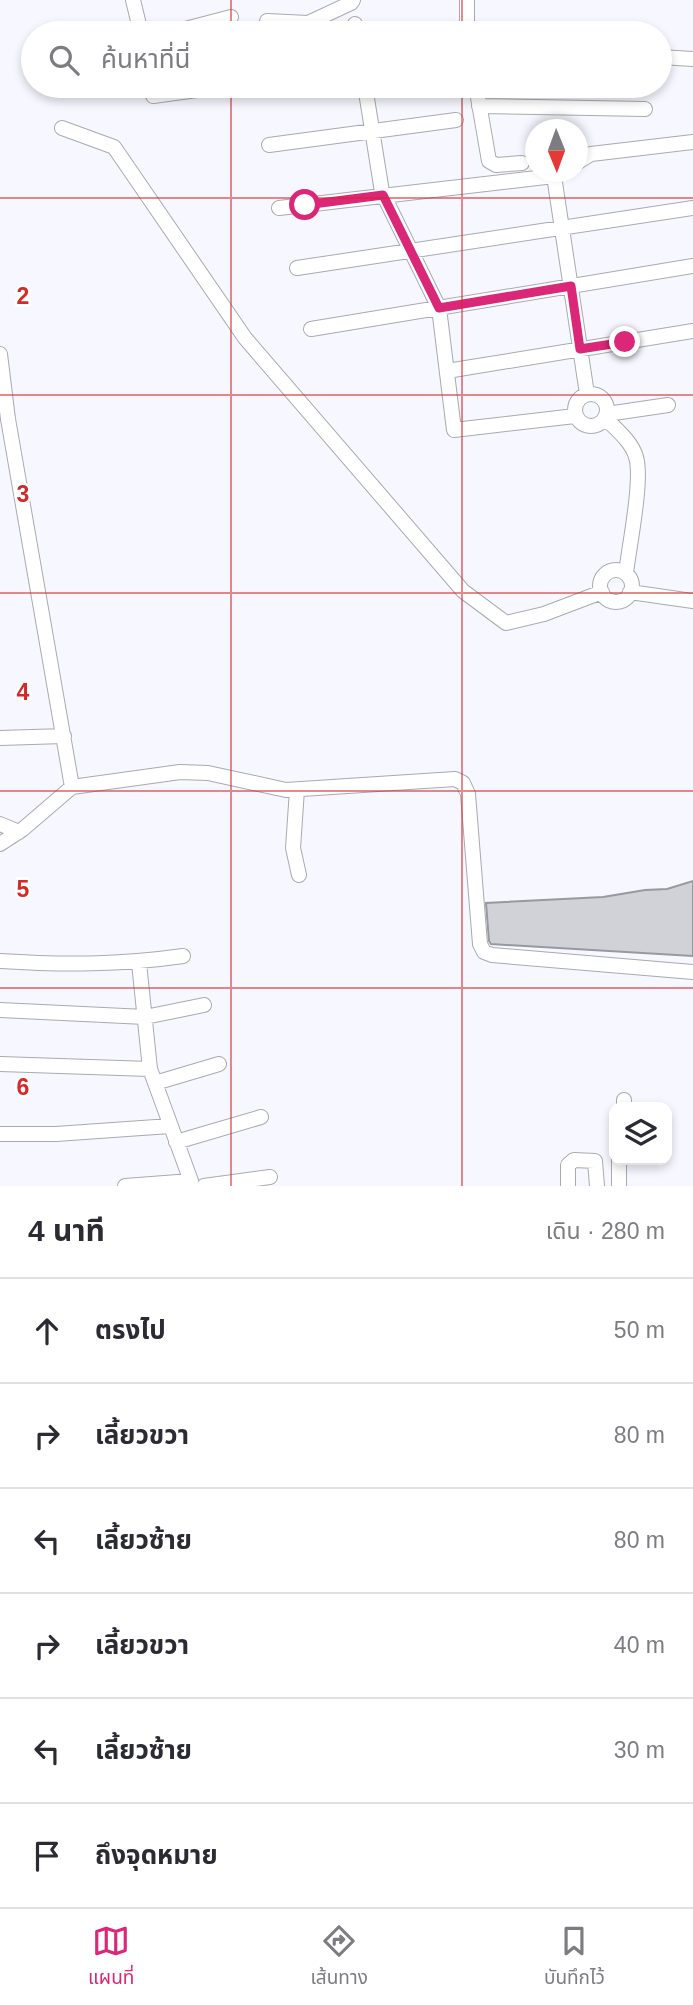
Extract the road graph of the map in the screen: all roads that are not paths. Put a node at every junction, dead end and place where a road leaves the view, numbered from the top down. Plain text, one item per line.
1 (133, 0) edge
2 (353, 0) edge
3 (467, 0) edge
4 (231, 17) dead end
5 (138, 21) edge
6 (216, 21) edge
7 (312, 21) edge
8 (467, 21) edge
9 (672, 58) edge
10 (693, 59) edge
11 (367, 98) edge
12 (478, 98) edge
13 (479, 106) junction
14 (645, 108) dead end
15 (456, 120) dead end
16 (62, 128) dead end
17 (372, 131) junction
18 (693, 142) edge
19 (269, 145) dead end
20 (588, 156) edge
21 (522, 163) dead end
22 (525, 178) edge
23 (559, 182) edge
24 (383, 195) junction
25 (279, 208) dead end
26 (693, 208) edge
27 (562, 228) junction
28 (411, 251) junction
29 (693, 265) edge
30 (297, 268) dead end
31 (571, 286) junction
32 (439, 308) junction
33 (311, 329) dead end
34 (693, 331) edge
35 (580, 349) junction
36 (0, 354) edge
37 (447, 371) junction
38 (587, 394) junction
39 (668, 405) dead end
40 (575, 416) junction
41 (606, 416) junction
42 (626, 573) junction
43 (601, 592) junction
44 (630, 592) junction
45 (693, 601) edge
46 (64, 736) junction
47 (0, 738) edge
48 (72, 787) junction
49 (297, 790) junction
50 (0, 824) edge
51 (19, 832) junction
52 (0, 844) edge
53 (299, 875) dead end
54 (183, 956) dead end
55 (0, 961) edge
56 (139, 962) junction
57 (693, 972) edge
58 (204, 1005) dead end
59 (0, 1010) edge
60 (145, 1017) junction
61 (0, 1064) edge
62 (219, 1064) dead end
63 (153, 1076) junction
64 (261, 1117) dead end
65 (170, 1126) junction
66 (0, 1134) edge
67 (176, 1142) junction
68 (620, 1165) edge
69 (270, 1177) dead end
70 (195, 1184) edge
71 (125, 1186) edge
72 (568, 1186) edge
73 (597, 1186) edge
74 (619, 1186) edge

1 - 5 street
2 - 7 street
3 - 8 street
4 - 6 street
9 - 10 street
11 - 17 street
12 - 13 street
13 - 14 street
13 - 21 street
15 - 17 street
16 - 43 street
17 - 19 street
17 - 24 street
18 - 20 street
22 - 24 street
23 - 27 street
24 - 25 street
24 - 28 street
26 - 27 street
27 - 28 street
27 - 31 street
28 - 30 street
28 - 32 street
29 - 31 street
31 - 32 street
31 - 35 street
32 - 33 street
32 - 37 street
34 - 35 street
35 - 37 street
35 - 38 street
36 - 46 street
37 - 40 street
38 - 40 street
38 - 41 street
39 - 41 street
40 - 41 street
41 - 42 street
42 - 43 street
42 - 44 street
43 - 44 street
44 - 45 street
46 - 47 street
46 - 48 street
48 - 49 street
48 - 51 street
49 - 53 street
49 - 57 street
50 - 51 street
51 - 52 street
54 - 56 street
55 - 56 street
56 - 60 street
58 - 60 street
59 - 60 street
60 - 63 street
61 - 63 street
62 - 63 street
63 - 65 street
64 - 67 street
65 - 66 street
65 - 67 street
67 - 70 street
68 - 74 street
69 - 70 street
70 - 71 street
72 - 73 street

